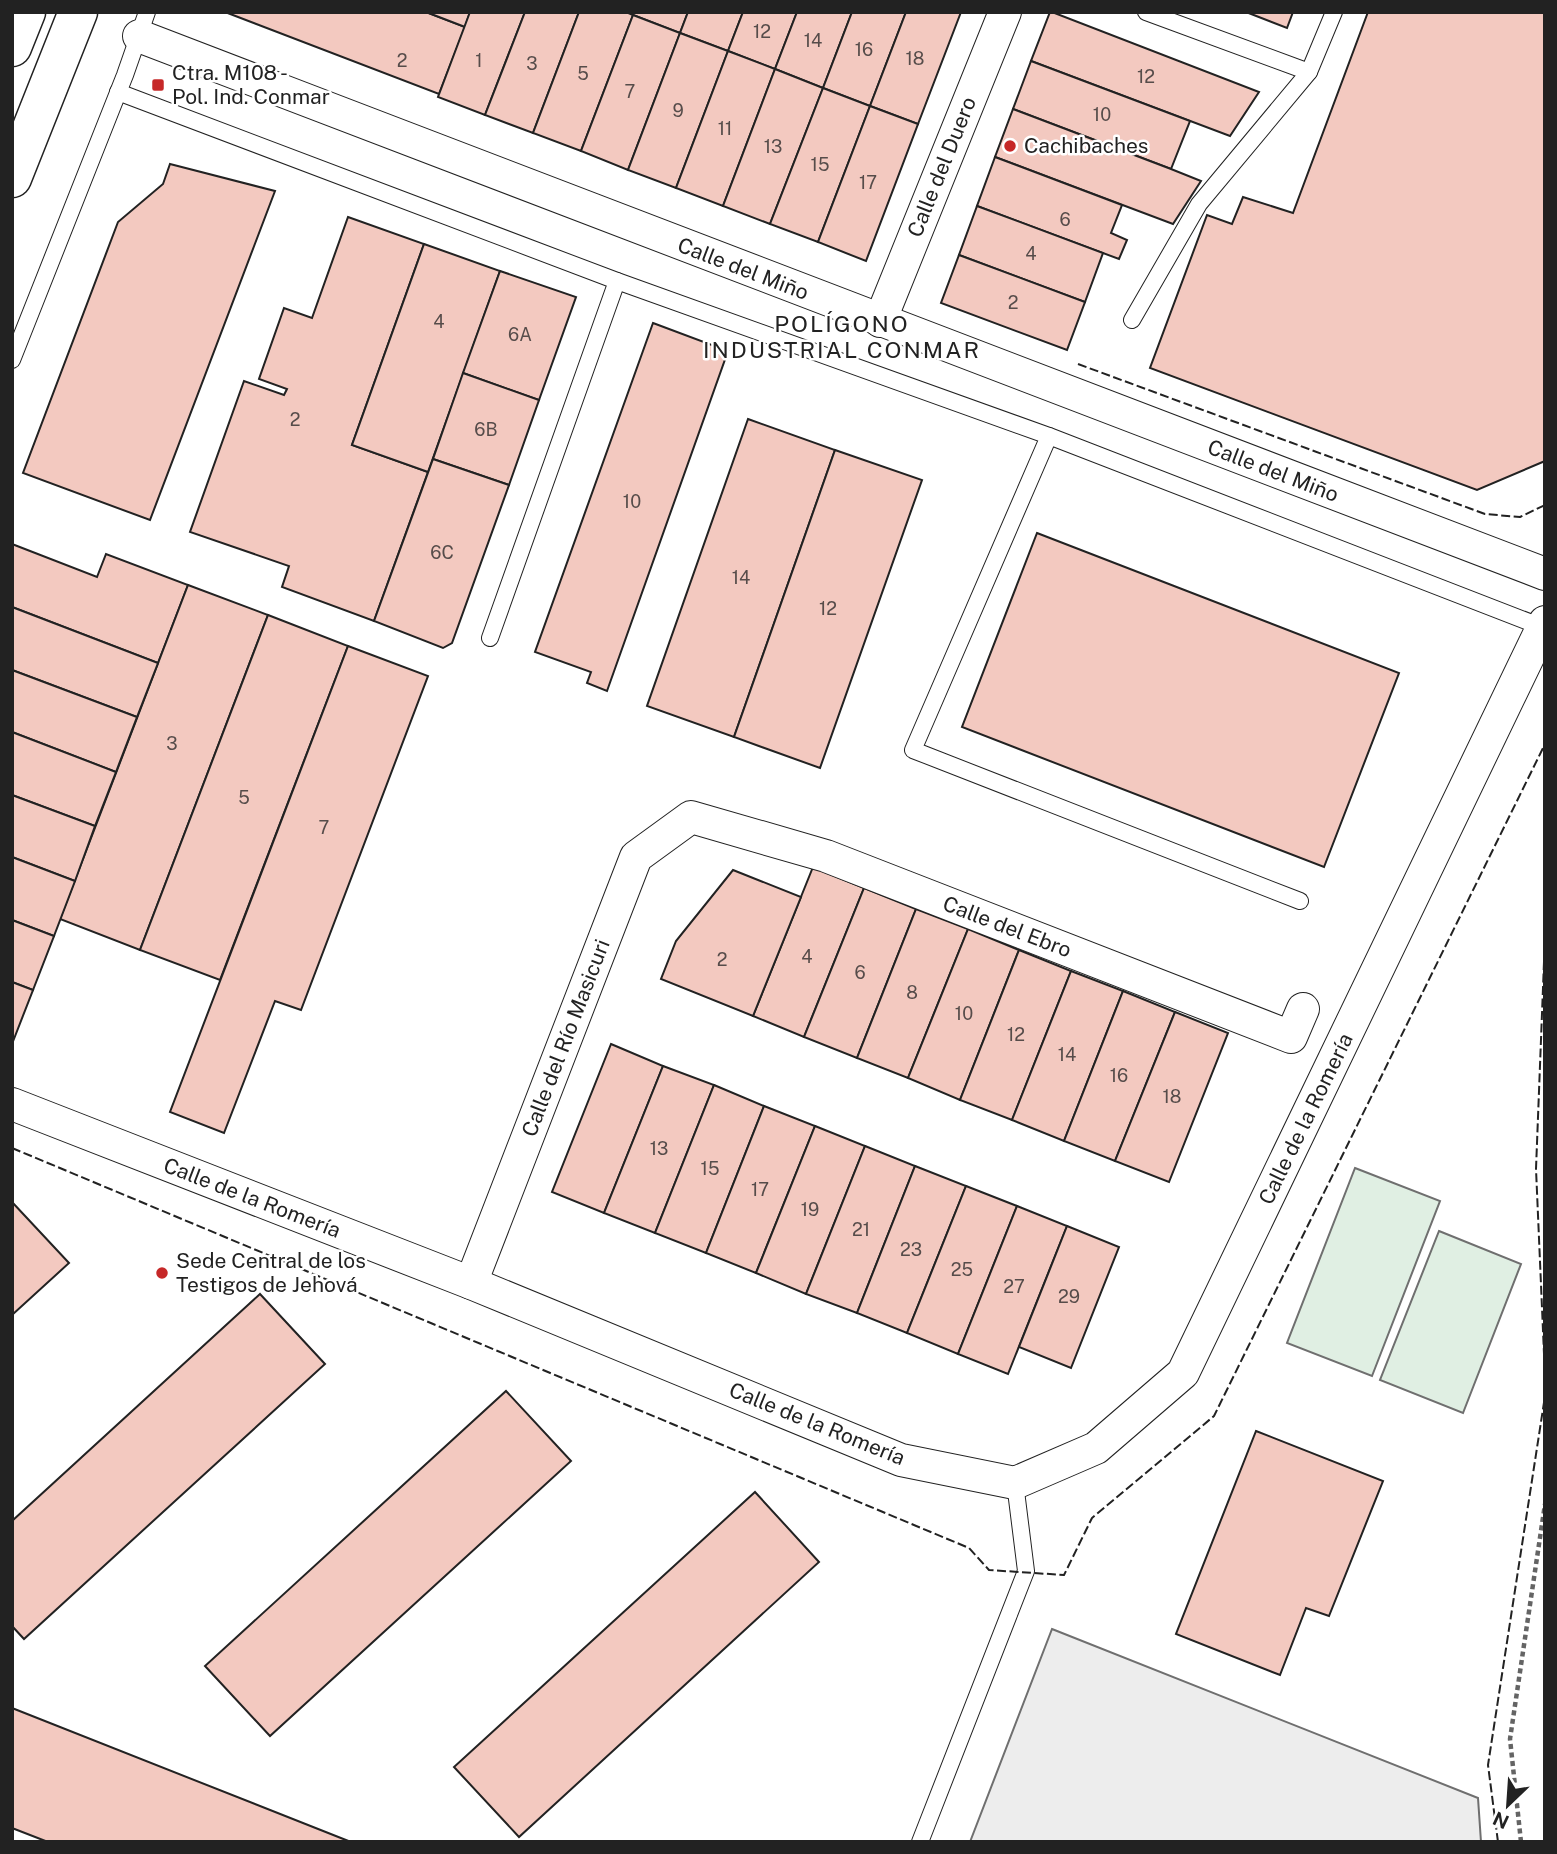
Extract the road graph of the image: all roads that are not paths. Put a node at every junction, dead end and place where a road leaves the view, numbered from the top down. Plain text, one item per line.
1 (26, 12) edge
2 (78, 12) edge
3 (1005, 12) edge
4 (1146, 12) edge
5 (1334, 12) edge
6 (143, 24) edge
7 (12, 47) edge
8 (1310, 72) junction
9 (118, 92) junction
10 (12, 178) edge
11 (617, 281) junction
12 (1132, 320) dead end
13 (880, 321) junction
14 (12, 360) edge
15 (1049, 436) junction
16 (1545, 575) edge
17 (1544, 625) edge
18 (490, 638) dead end
19 (691, 817) joint
20 (1300, 901) dead end
21 (1303, 1009) dead end
22 (12, 1104) edge
23 (471, 1283) junction
24 (1015, 1483) junction
25 (920, 1842) edge

1 - 7 main road
2 - 10 main road
3 - 13 street, Calle del Duero
4 - 8 lane
5 - 8 lane
6 - 9 lane
6 - 13 street, Calle del Miño
8 - 12 lane
9 - 11 lane
9 - 14 lane
11 - 15 lane
11 - 18 lane
13 - 16 street, Calle del Miño
15 - 17 lane
15 - 20 lane
17 - 24 street, Calle de la Romería
19 - 21 street, Calle del Ebro
19 - 23 street, Calle del Río Masicuri
22 - 23 street, Calle de la Romería
23 - 24 street, Calle de la Romería
24 - 25 lane

